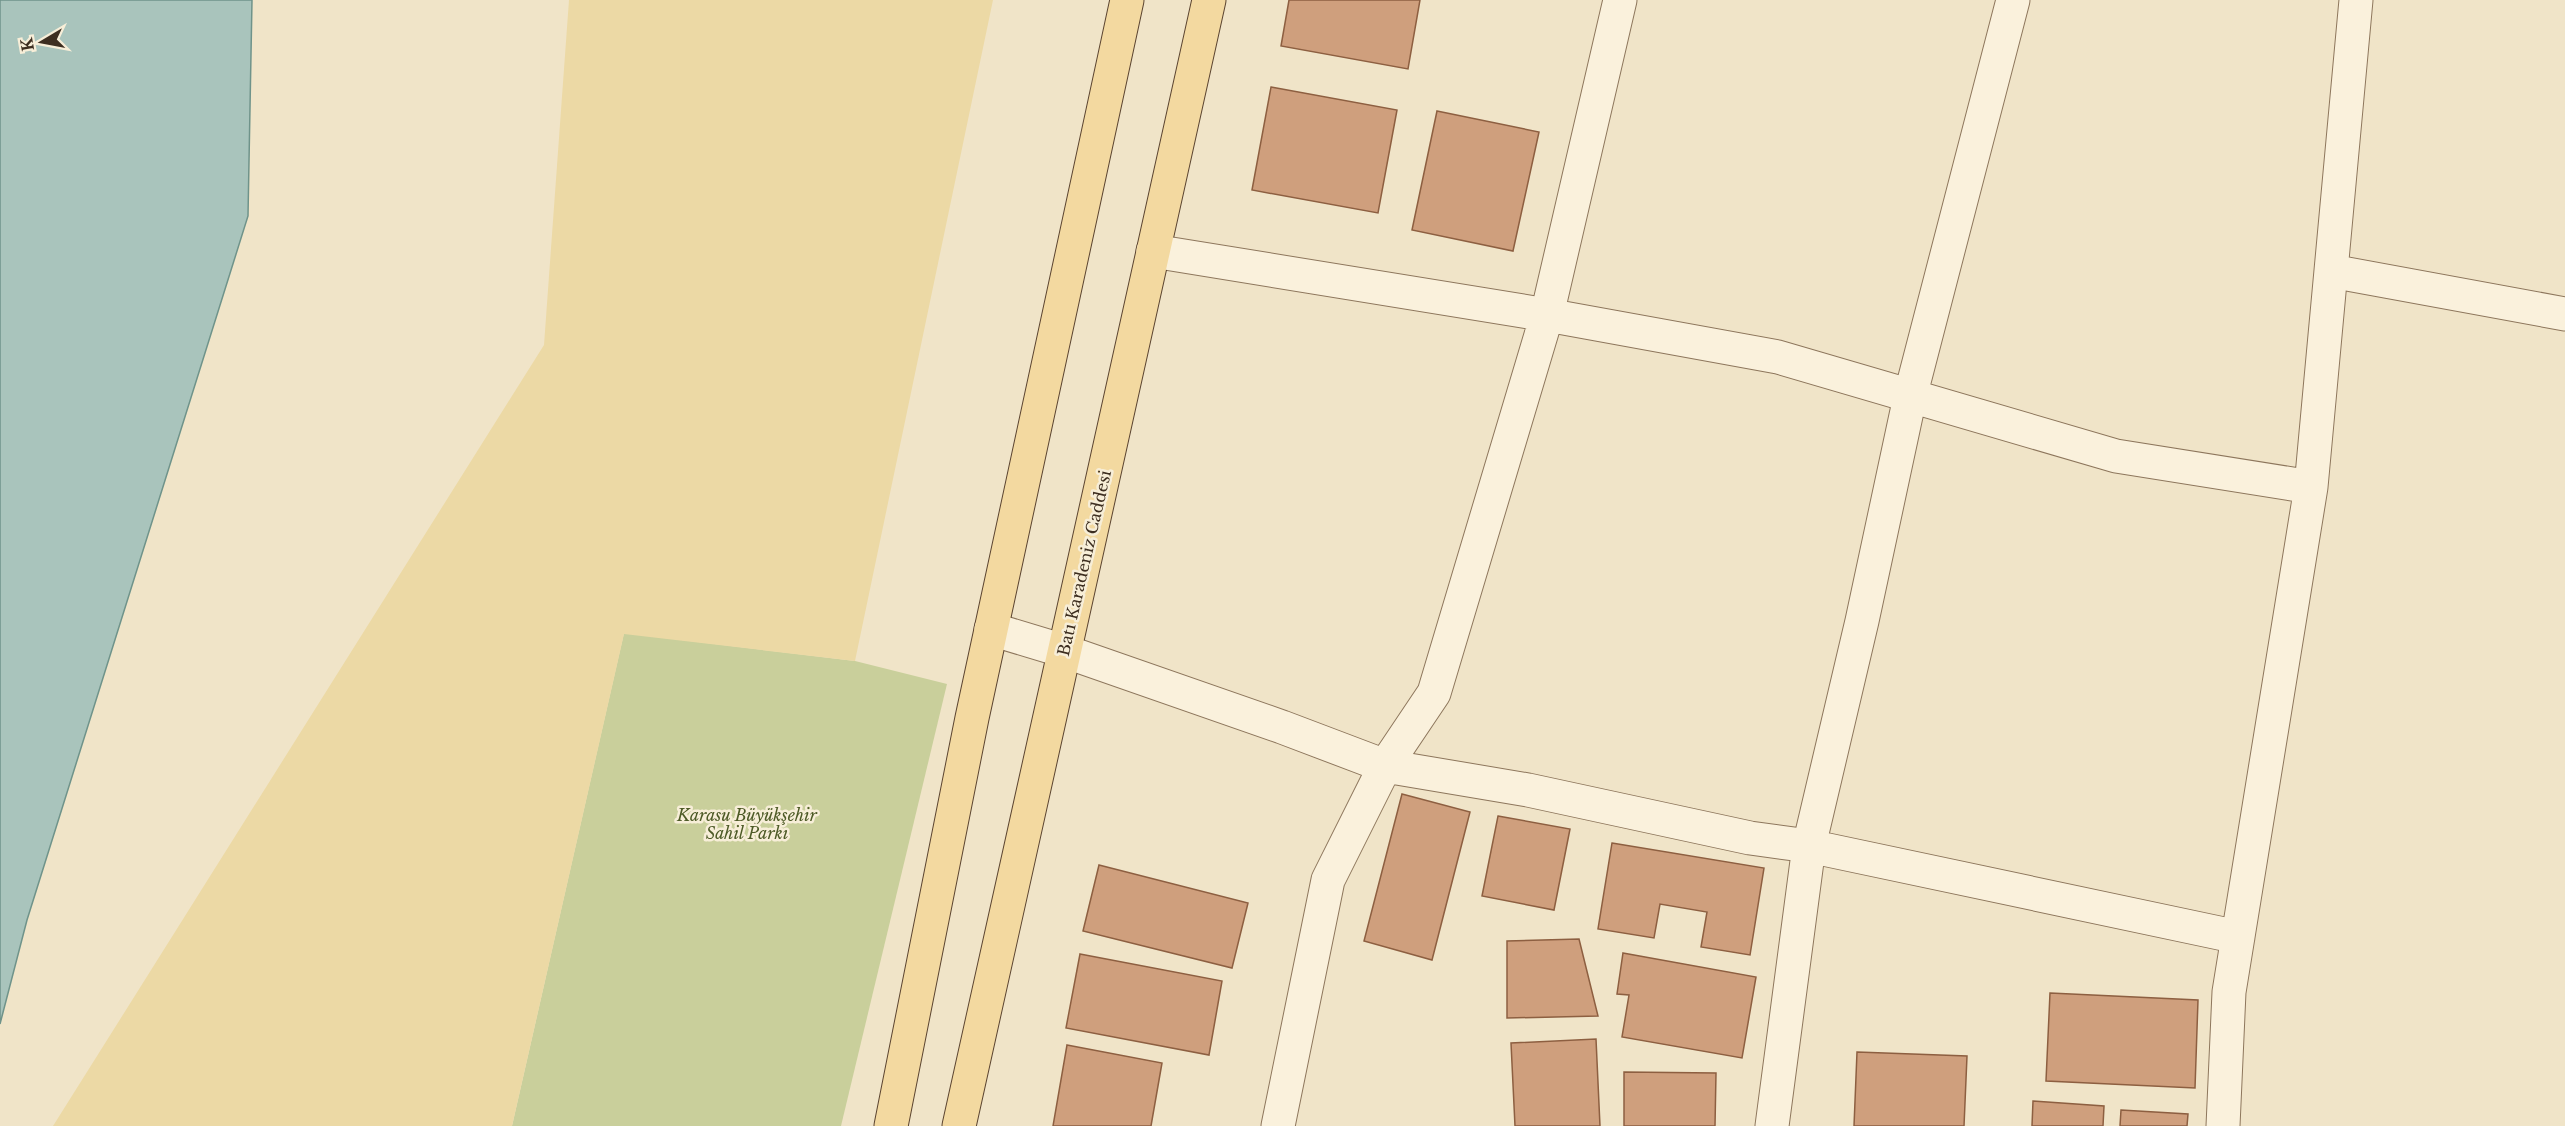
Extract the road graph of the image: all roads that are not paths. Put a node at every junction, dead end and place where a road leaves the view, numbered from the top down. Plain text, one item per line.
1 (1127, 0) edge
2 (1209, 0) edge
3 (1620, 0) edge
4 (2013, 0) edge
5 (2356, 0) edge
6 (1153, 251) junction
7 (2331, 271) junction
8 (2565, 314) edge
9 (1547, 315) junction
10 (1910, 397) junction
11 (2311, 487) junction
12 (991, 628) junction
13 (1064, 651) junction
14 (1385, 766) junction
15 (1809, 846) junction
16 (2238, 937) junction
17 (891, 1126) edge
18 (959, 1126) edge
19 (1278, 1126) edge
20 (1772, 1126) edge
21 (2223, 1126) edge

1 - 12 main road
2 - 6 main road, Batı Karadeniz Caddesi
3 - 9 street
4 - 10 street
5 - 7 street
6 - 9 street
6 - 13 main road, Batı Karadeniz Caddesi
7 - 8 street
7 - 11 street
9 - 10 street
9 - 14 street
10 - 11 street
10 - 15 street
11 - 16 street
12 - 13 street
12 - 17 main road
13 - 14 street
13 - 18 main road, Batı Karadeniz Caddesi
14 - 15 street
14 - 19 street
15 - 16 street
15 - 20 street
16 - 21 street

